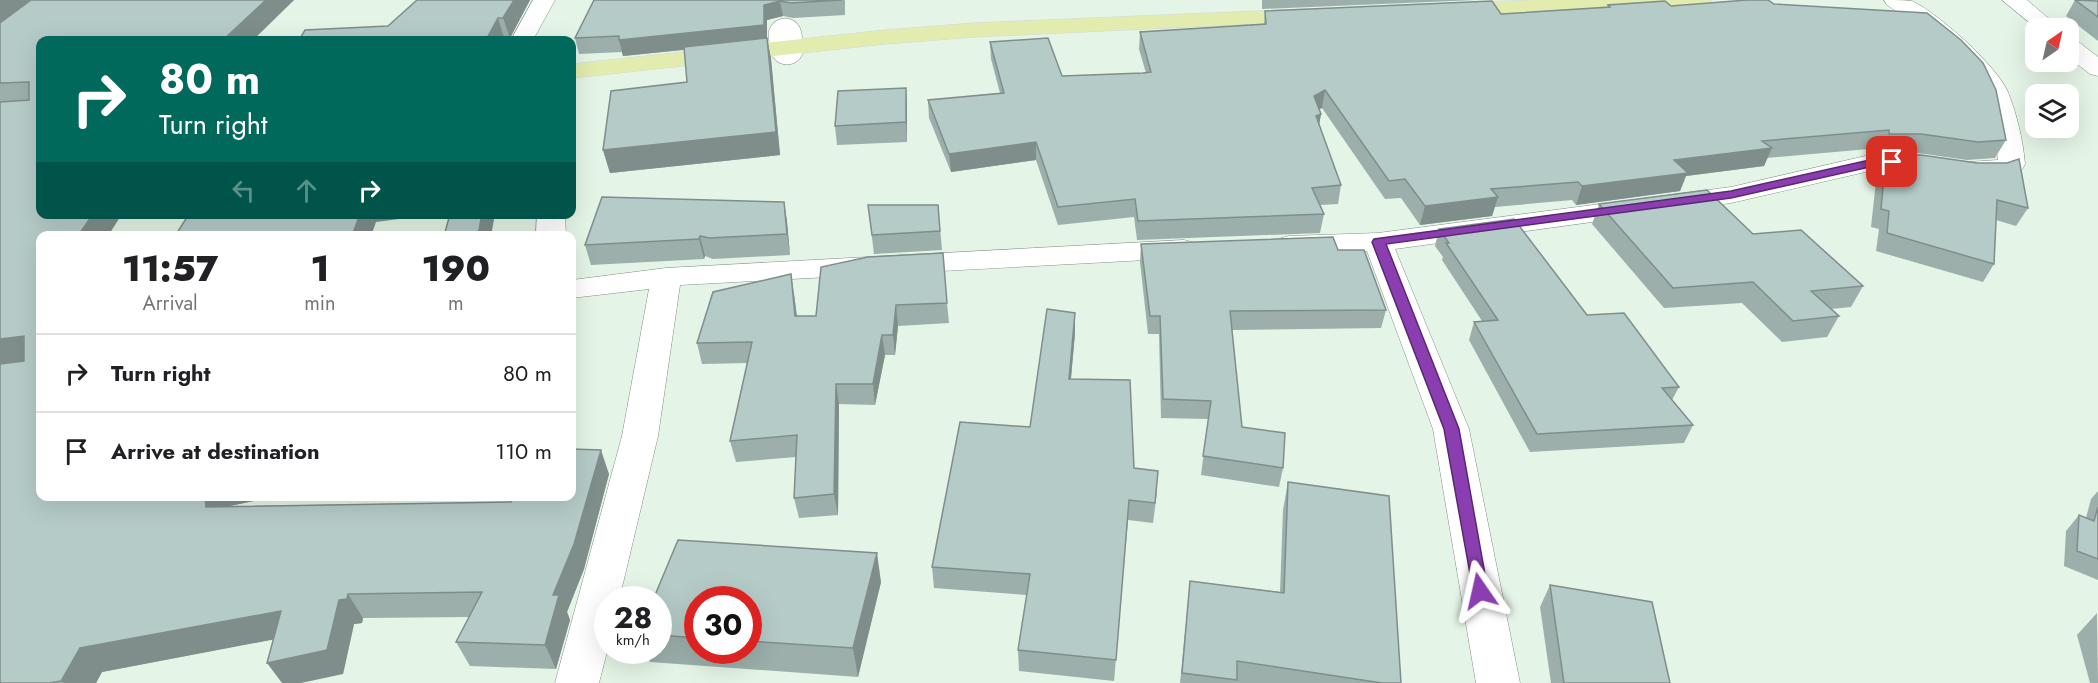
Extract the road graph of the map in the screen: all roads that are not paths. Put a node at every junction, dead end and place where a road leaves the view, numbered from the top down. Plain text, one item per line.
1 (544, 0) edge
2 (1457, 0) edge
3 (1701, 0) edge
4 (1895, 0) edge
5 (2013, 0) edge
6 (1434, 6) edge
7 (1329, 10) edge
8 (2036, 18) edge
9 (524, 36) edge
10 (786, 41) junction
11 (2079, 54) edge
12 (576, 58) edge
13 (2098, 69) edge
14 (576, 70) edge
15 (1378, 242) junction
16 (1263, 246) edge
17 (1205, 248) edge
18 (666, 277) junction
19 (576, 288) edge
20 (577, 683) edge
21 (1498, 683) edge

1 - 9 street
2 - 6 main road
3 - 6 main road
4 - 15 street
5 - 8 street
7 - 10 main road
10 - 12 main road
10 - 14 main road
11 - 13 street
15 - 16 street
15 - 21 street
17 - 18 street
18 - 19 street
18 - 20 street

